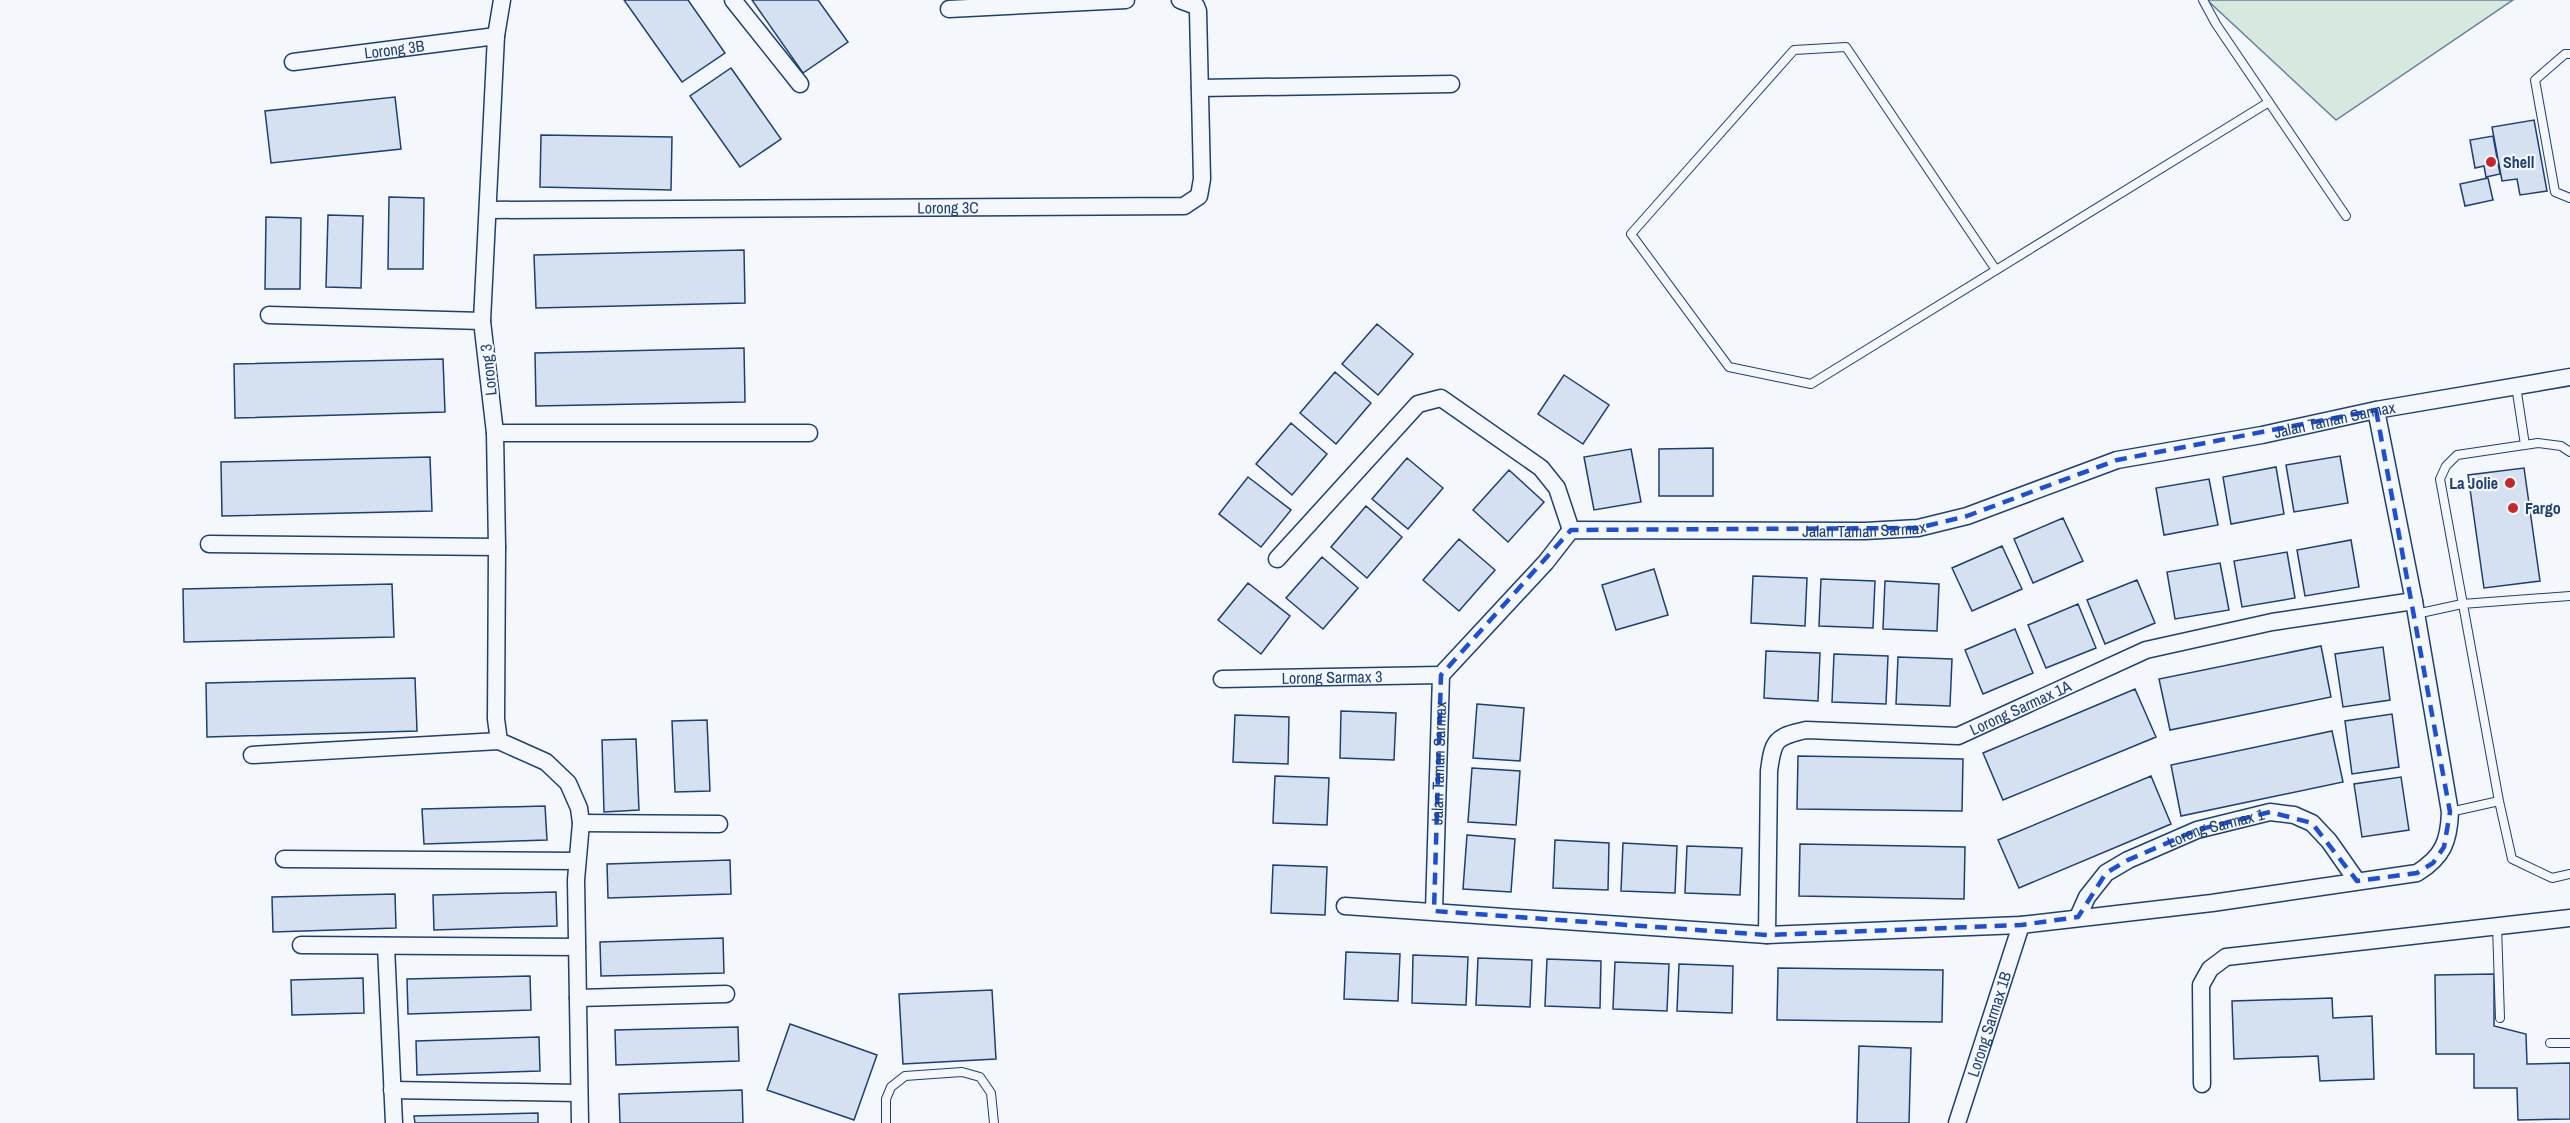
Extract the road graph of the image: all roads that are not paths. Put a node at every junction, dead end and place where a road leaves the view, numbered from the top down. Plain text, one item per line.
1 (501, 0) edge
2 (733, 0) edge
3 (1126, 0) edge
4 (1180, 0) edge
5 (2203, 0) edge
6 (949, 9) dead end
7 (496, 36) junction
8 (2570, 54) edge
9 (293, 62) dead end
10 (800, 84) dead end
11 (1451, 84) dead end
12 (1200, 88) junction
13 (2269, 102) junction
14 (2570, 198) edge
15 (488, 210) junction
16 (2346, 216) dead end
17 (1996, 270) junction
18 (269, 315) dead end
19 (482, 321) junction
20 (2570, 377) edge
21 (2516, 386) junction
22 (2376, 410) junction
23 (495, 433) junction
24 (809, 433) dead end
25 (2525, 445) junction
26 (2570, 452) edge
27 (1571, 530) junction
28 (209, 544) dead end
29 (497, 547) junction
30 (1277, 559) dead end
31 (2570, 596) edge
32 (2462, 604) junction
33 (2415, 608) junction
34 (1441, 675) junction
35 (1222, 679) dead end
36 (500, 741) junction
37 (252, 754) dead end
38 (2499, 801) junction
39 (2450, 812) junction
40 (581, 823) junction
41 (719, 824) dead end
42 (284, 859) dead end
43 (577, 861) junction
44 (2570, 874) edge
45 (2357, 881) junction
46 (1345, 906) dead end
47 (1434, 911) junction
48 (2078, 917) junction
49 (2570, 918) edge
50 (2021, 925) junction
51 (2497, 926) junction
52 (1767, 935) junction
53 (302, 945) dead end
54 (386, 945) junction
55 (577, 947) junction
56 (726, 994) dead end
57 (578, 998) junction
58 (2500, 1018) dead end
59 (2550, 1043) dead end
60 (2570, 1043) edge
61 (2202, 1084) dead end
62 (392, 1090) junction
63 (579, 1093) junction
64 (394, 1123) edge
65 (580, 1123) edge
66 (886, 1123) edge
67 (994, 1123) edge
68 (1957, 1123) edge

1 - 7 street, Lorong 3
2 - 10 street
3 - 6 street
4 - 12 street, Lorong 3C
5 - 13 lane
7 - 9 street, Lorong 3B
7 - 15 street, Lorong 3
8 - 14 lane
11 - 12 street
12 - 15 street, Lorong 3C
13 - 16 lane
13 - 17 lane
15 - 19 street, Lorong 3
17 - 17 lane
18 - 19 street
19 - 23 street, Lorong 3
20 - 21 street, Jalan Taman Sarmax
21 - 22 street, Jalan Taman Sarmax
21 - 25 lane
22 - 27 street, Jalan Taman Sarmax
22 - 33 street
23 - 24 street
23 - 29 street, Lorong 3
25 - 26 lane
25 - 32 lane
27 - 30 street
27 - 34 street
28 - 29 street
29 - 36 street, Lorong 3
31 - 32 lane
32 - 33 lane
32 - 38 lane
33 - 39 street
33 - 52 street, Lorong Sarmax 1A
34 - 35 street, Lorong Sarmax 3
34 - 47 street, Jalan Taman Sarmax
36 - 37 street
36 - 40 street
38 - 39 lane
38 - 44 lane
39 - 45 street
40 - 41 street
40 - 43 street
42 - 43 street
43 - 55 street
45 - 48 street
45 - 48 street, Lorong Sarmax 1
46 - 47 street
47 - 52 street
48 - 50 street
49 - 51 street
50 - 52 street
50 - 68 street, Lorong Sarmax 1B
51 - 58 lane
51 - 61 street
53 - 54 street
54 - 55 street
54 - 62 street
55 - 57 street
56 - 57 street
57 - 63 street
59 - 60 lane
62 - 63 street
62 - 64 street
63 - 65 street
66 - 67 lane

